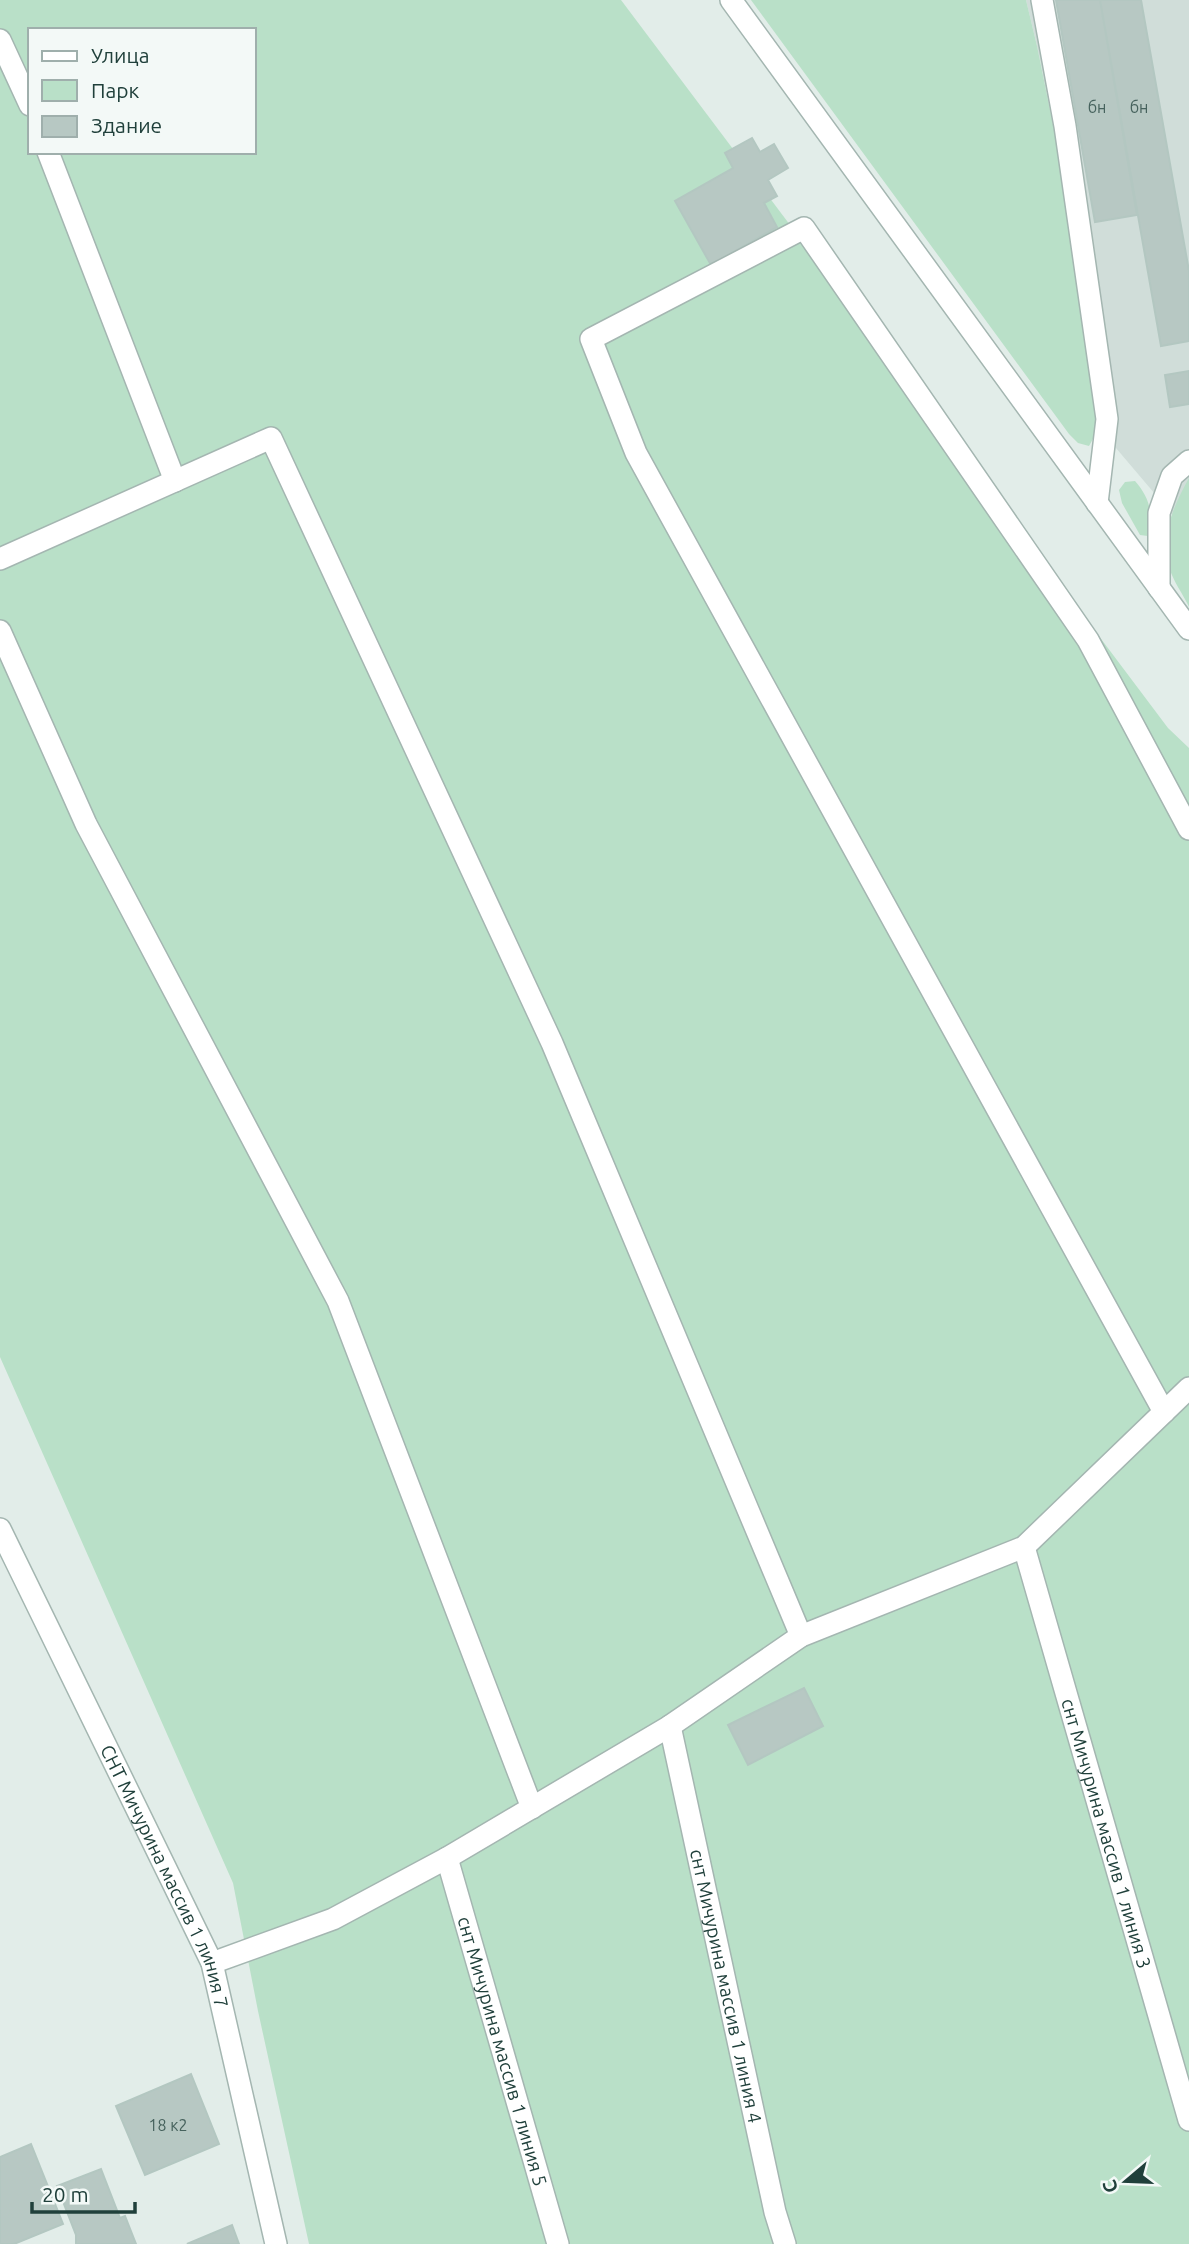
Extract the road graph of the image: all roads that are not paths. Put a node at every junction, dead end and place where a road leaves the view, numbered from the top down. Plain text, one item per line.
1 (731, 0) edge
2 (1042, 0) edge
3 (0, 40) edge
4 (28, 101) edge
5 (49, 154) edge
6 (1189, 461) edge
7 (175, 481) junction
8 (1097, 503) junction
9 (0, 559) edge
10 (1159, 588) junction
11 (1189, 629) edge
12 (0, 631) edge
13 (1189, 829) edge
14 (1189, 1388) edge
15 (1164, 1412) junction
16 (0, 1529) edge
17 (1024, 1546) junction
18 (801, 1636) junction
19 (670, 1726) junction
20 (532, 1808) junction
21 (447, 1858) junction
22 (212, 1963) junction
23 (1189, 2120) edge
24 (276, 2244) edge
25 (558, 2244) edge
26 (785, 2244) edge

1 - 8 street
2 - 8 street
3 - 4 street
5 - 7 street
6 - 10 street
7 - 9 street
7 - 18 street
8 - 10 street
10 - 11 street
12 - 20 street
13 - 15 street
14 - 15 street
15 - 17 street
16 - 22 street, СНТ Мичурина массив 1 линия 7
17 - 18 street
17 - 23 street, снт Мичурина массив 1 линия 3
18 - 19 street
19 - 20 street
19 - 26 street, снт Мичурина массив 1 линия 4
20 - 21 street
21 - 22 street
21 - 25 street, снт Мичурина массив 1 линия 5
22 - 24 street, СНТ Мичурина массив 1 линия 7

